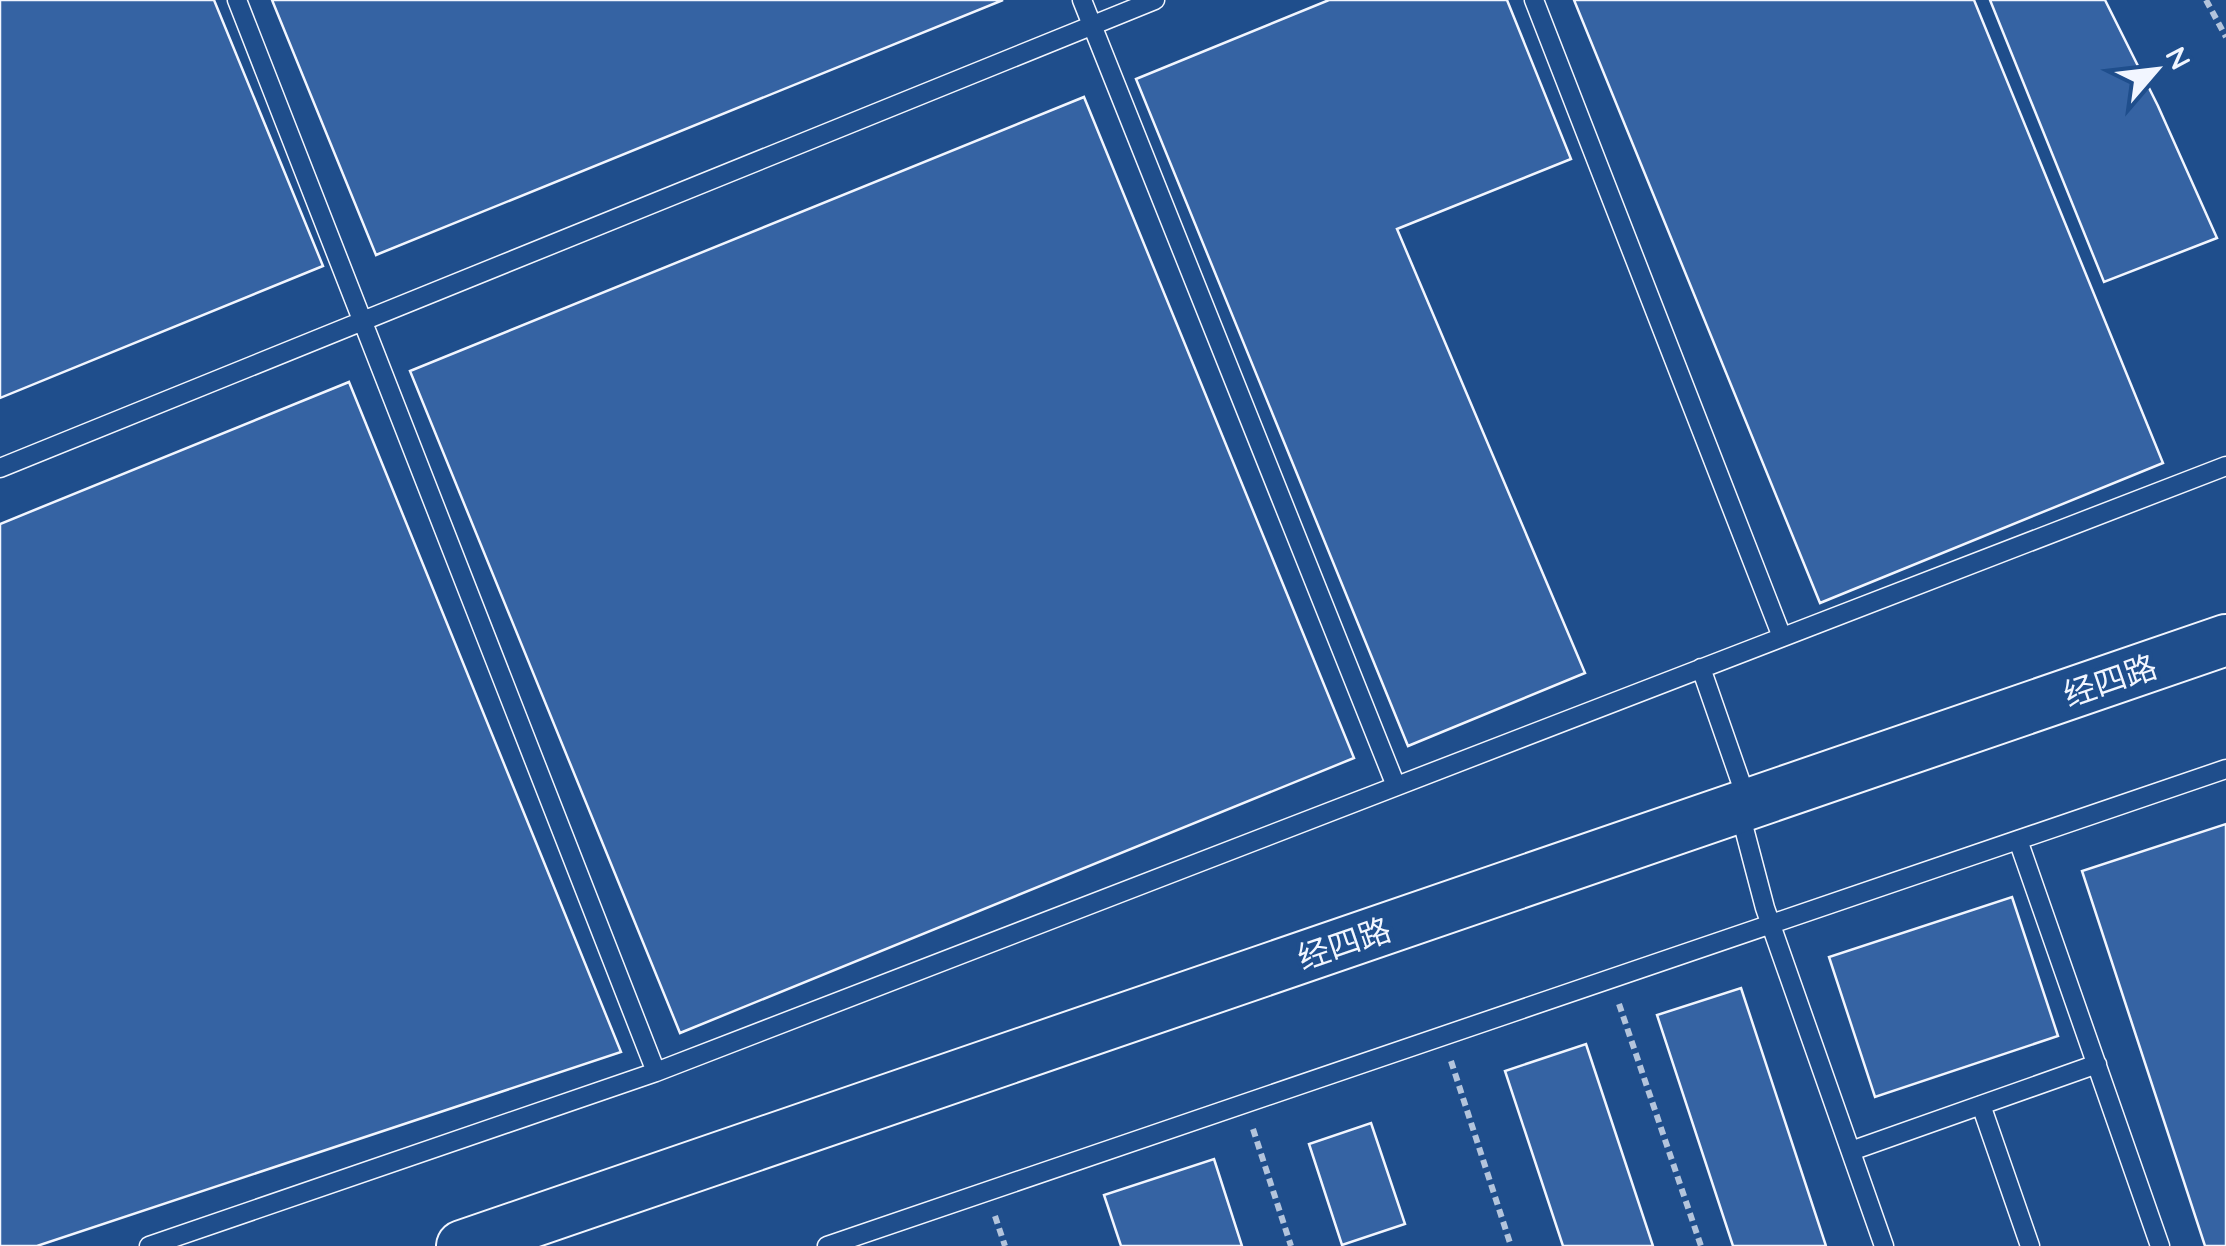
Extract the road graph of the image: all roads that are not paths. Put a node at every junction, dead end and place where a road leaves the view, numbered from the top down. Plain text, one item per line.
1 (236, 0) edge
2 (1082, 0) edge
3 (1155, 0) edge
4 (1534, 0) edge
5 (1092, 25) junction
6 (363, 320) junction
7 (2226, 466) edge
8 (0, 468) edge
9 (1782, 637) junction
10 (2226, 640) edge
11 (1700, 668) junction
12 (2226, 769) edge
13 (1396, 786) junction
14 (1743, 806) junction
15 (2018, 840) junction
16 (1771, 924) junction
17 (2097, 1064) junction
18 (656, 1072) junction
19 (1981, 1105) junction
20 (1851, 1152) junction
21 (149, 1246) edge
22 (462, 1246) edge
23 (827, 1246) edge
24 (1884, 1246) edge
25 (2030, 1246) edge
26 (2160, 1246) edge

1 - 6 lane
2 - 5 lane
3 - 5 lane
4 - 9 lane
5 - 6 lane
5 - 13 lane
6 - 8 lane
6 - 18 lane
7 - 9 lane
9 - 11 lane
10 - 14 street, 经四路
11 - 13 lane
11 - 14 lane
12 - 15 lane
13 - 18 lane
14 - 16 lane
14 - 22 street, 经四路
15 - 16 lane
15 - 17 lane
16 - 20 lane
16 - 23 lane
17 - 19 lane
17 - 26 lane
18 - 21 lane
19 - 20 lane
19 - 25 lane
20 - 24 lane

